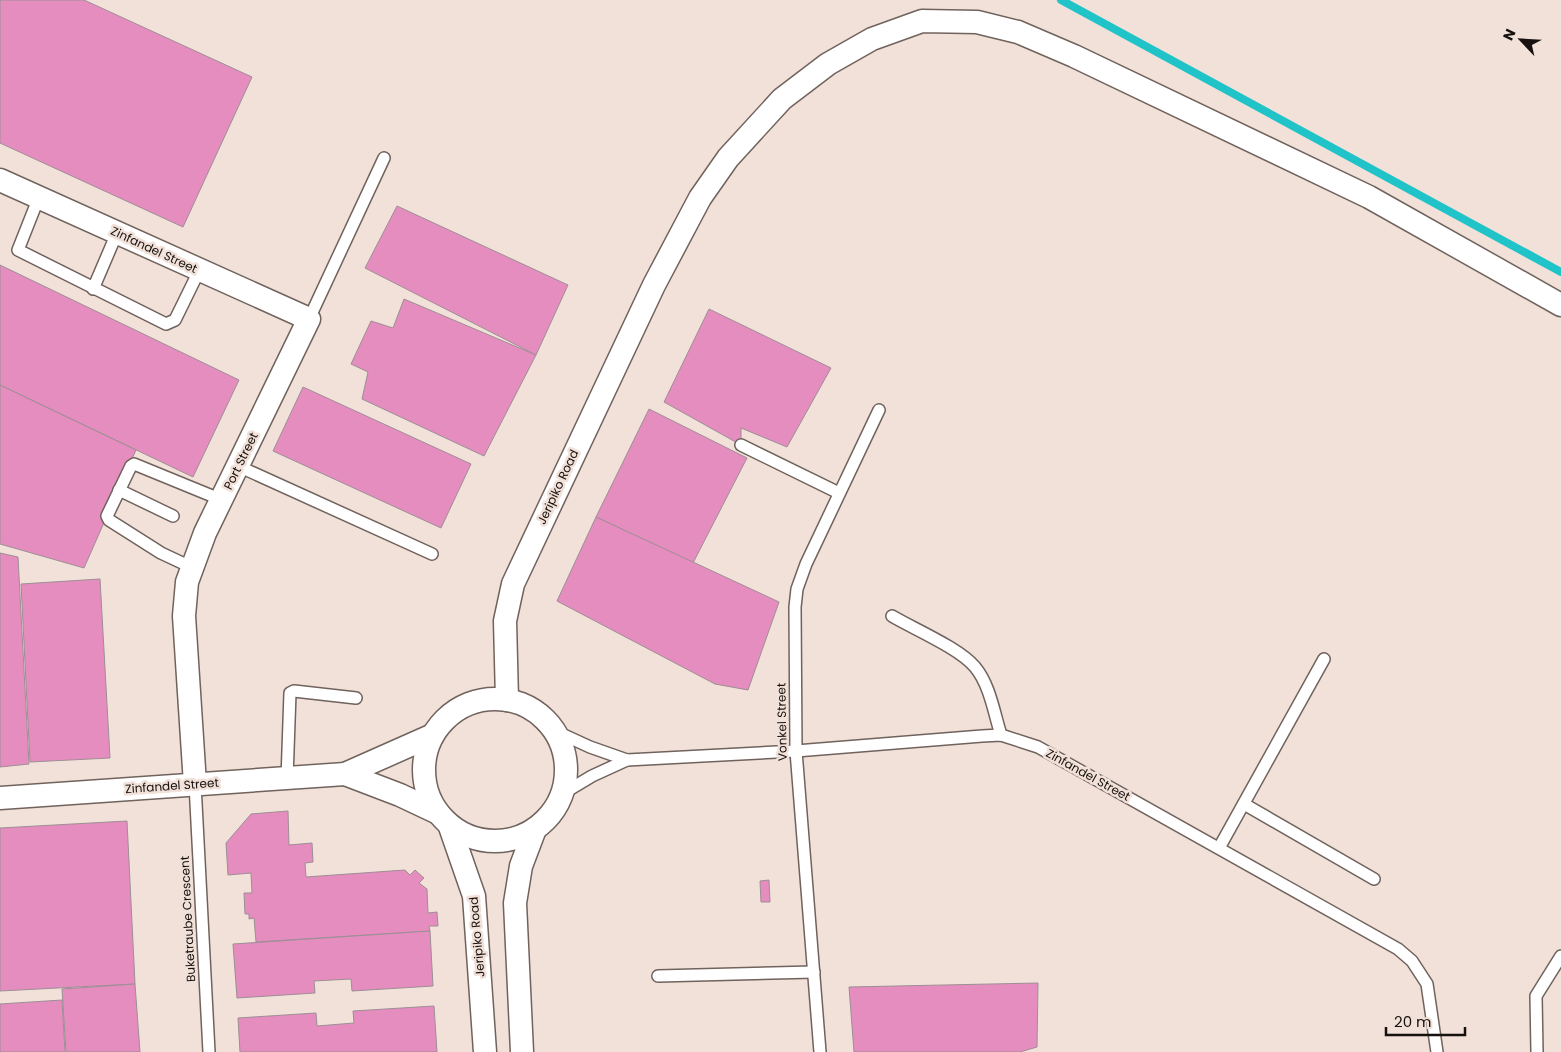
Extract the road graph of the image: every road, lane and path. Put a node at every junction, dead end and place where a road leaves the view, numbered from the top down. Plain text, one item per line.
1 (384, 158) dead end
2 (0, 180) edge
3 (39, 198) junction
4 (117, 233) junction
5 (199, 271) junction
6 (94, 289) junction
7 (1561, 305) edge
8 (309, 319) junction
9 (880, 410) dead end
10 (742, 445) dead end
11 (238, 466) junction
12 (119, 490) junction
13 (839, 493) junction
14 (222, 500) junction
15 (173, 516) dead end
16 (432, 554) dead end
17 (193, 568) junction
18 (892, 616) dead end
19 (1324, 660) dead end
20 (356, 698) dead end
21 (507, 700) junction
22 (553, 730) junction
23 (433, 735) junction
24 (1001, 735) junction
25 (796, 751) junction
26 (627, 760) junction
27 (345, 774) junction
28 (287, 778) junction
29 (195, 784) junction
30 (562, 794) junction
31 (0, 798) edge
32 (1244, 804) junction
33 (443, 819) junction
34 (535, 829) junction
35 (1219, 848) junction
36 (1374, 879) dead end
37 (1561, 956) edge
38 (814, 972) junction
39 (658, 976) dead end
40 (209, 1052) edge
41 (485, 1052) edge
42 (522, 1052) edge
43 (820, 1052) edge
44 (1437, 1052) edge
45 (1537, 1052) edge

1 - 8 lane, Port Street
2 - 3 street, Zinfandel Street
3 - 4 street, Zinfandel Street
3 - 6 lane
4 - 5 street, Zinfandel Street
4 - 6 lane
5 - 6 lane
5 - 8 street, Zinfandel Street
7 - 21 street, Jeripiko Road
8 - 11 street, Port Street
9 - 13 lane, Vonkel Street
10 - 13 lane
11 - 14 street, Port Street
11 - 16 lane
12 - 14 lane
12 - 15 lane
12 - 17 lane
13 - 25 lane, Vonkel Street
14 - 17 street, Port Street
17 - 29 street, Port Street
18 - 24 lane
19 - 32 lane
20 - 28 lane
21 - 22 street
21 - 23 street
22 - 26 lane, Zinfandel Street
22 - 30 street
23 - 27 street, Zinfandel Street
23 - 33 street
24 - 25 lane, Zinfandel Street
24 - 35 lane, Zinfandel Street
25 - 26 lane, Zinfandel Street
25 - 38 lane, Vonkel Street
26 - 30 lane, Zinfandel Street
27 - 28 street, Zinfandel Street
27 - 33 street, Zinfandel Street
28 - 29 street, Zinfandel Street
29 - 31 street, Zinfandel Street
29 - 40 lane, Buketraube Crescent
30 - 34 street
32 - 35 lane
32 - 36 lane
33 - 34 street
33 - 41 street, Jeripiko Road
34 - 42 street
35 - 44 lane, Zinfandel Street
37 - 45 lane
38 - 39 lane
38 - 43 lane, Vonkel Street

